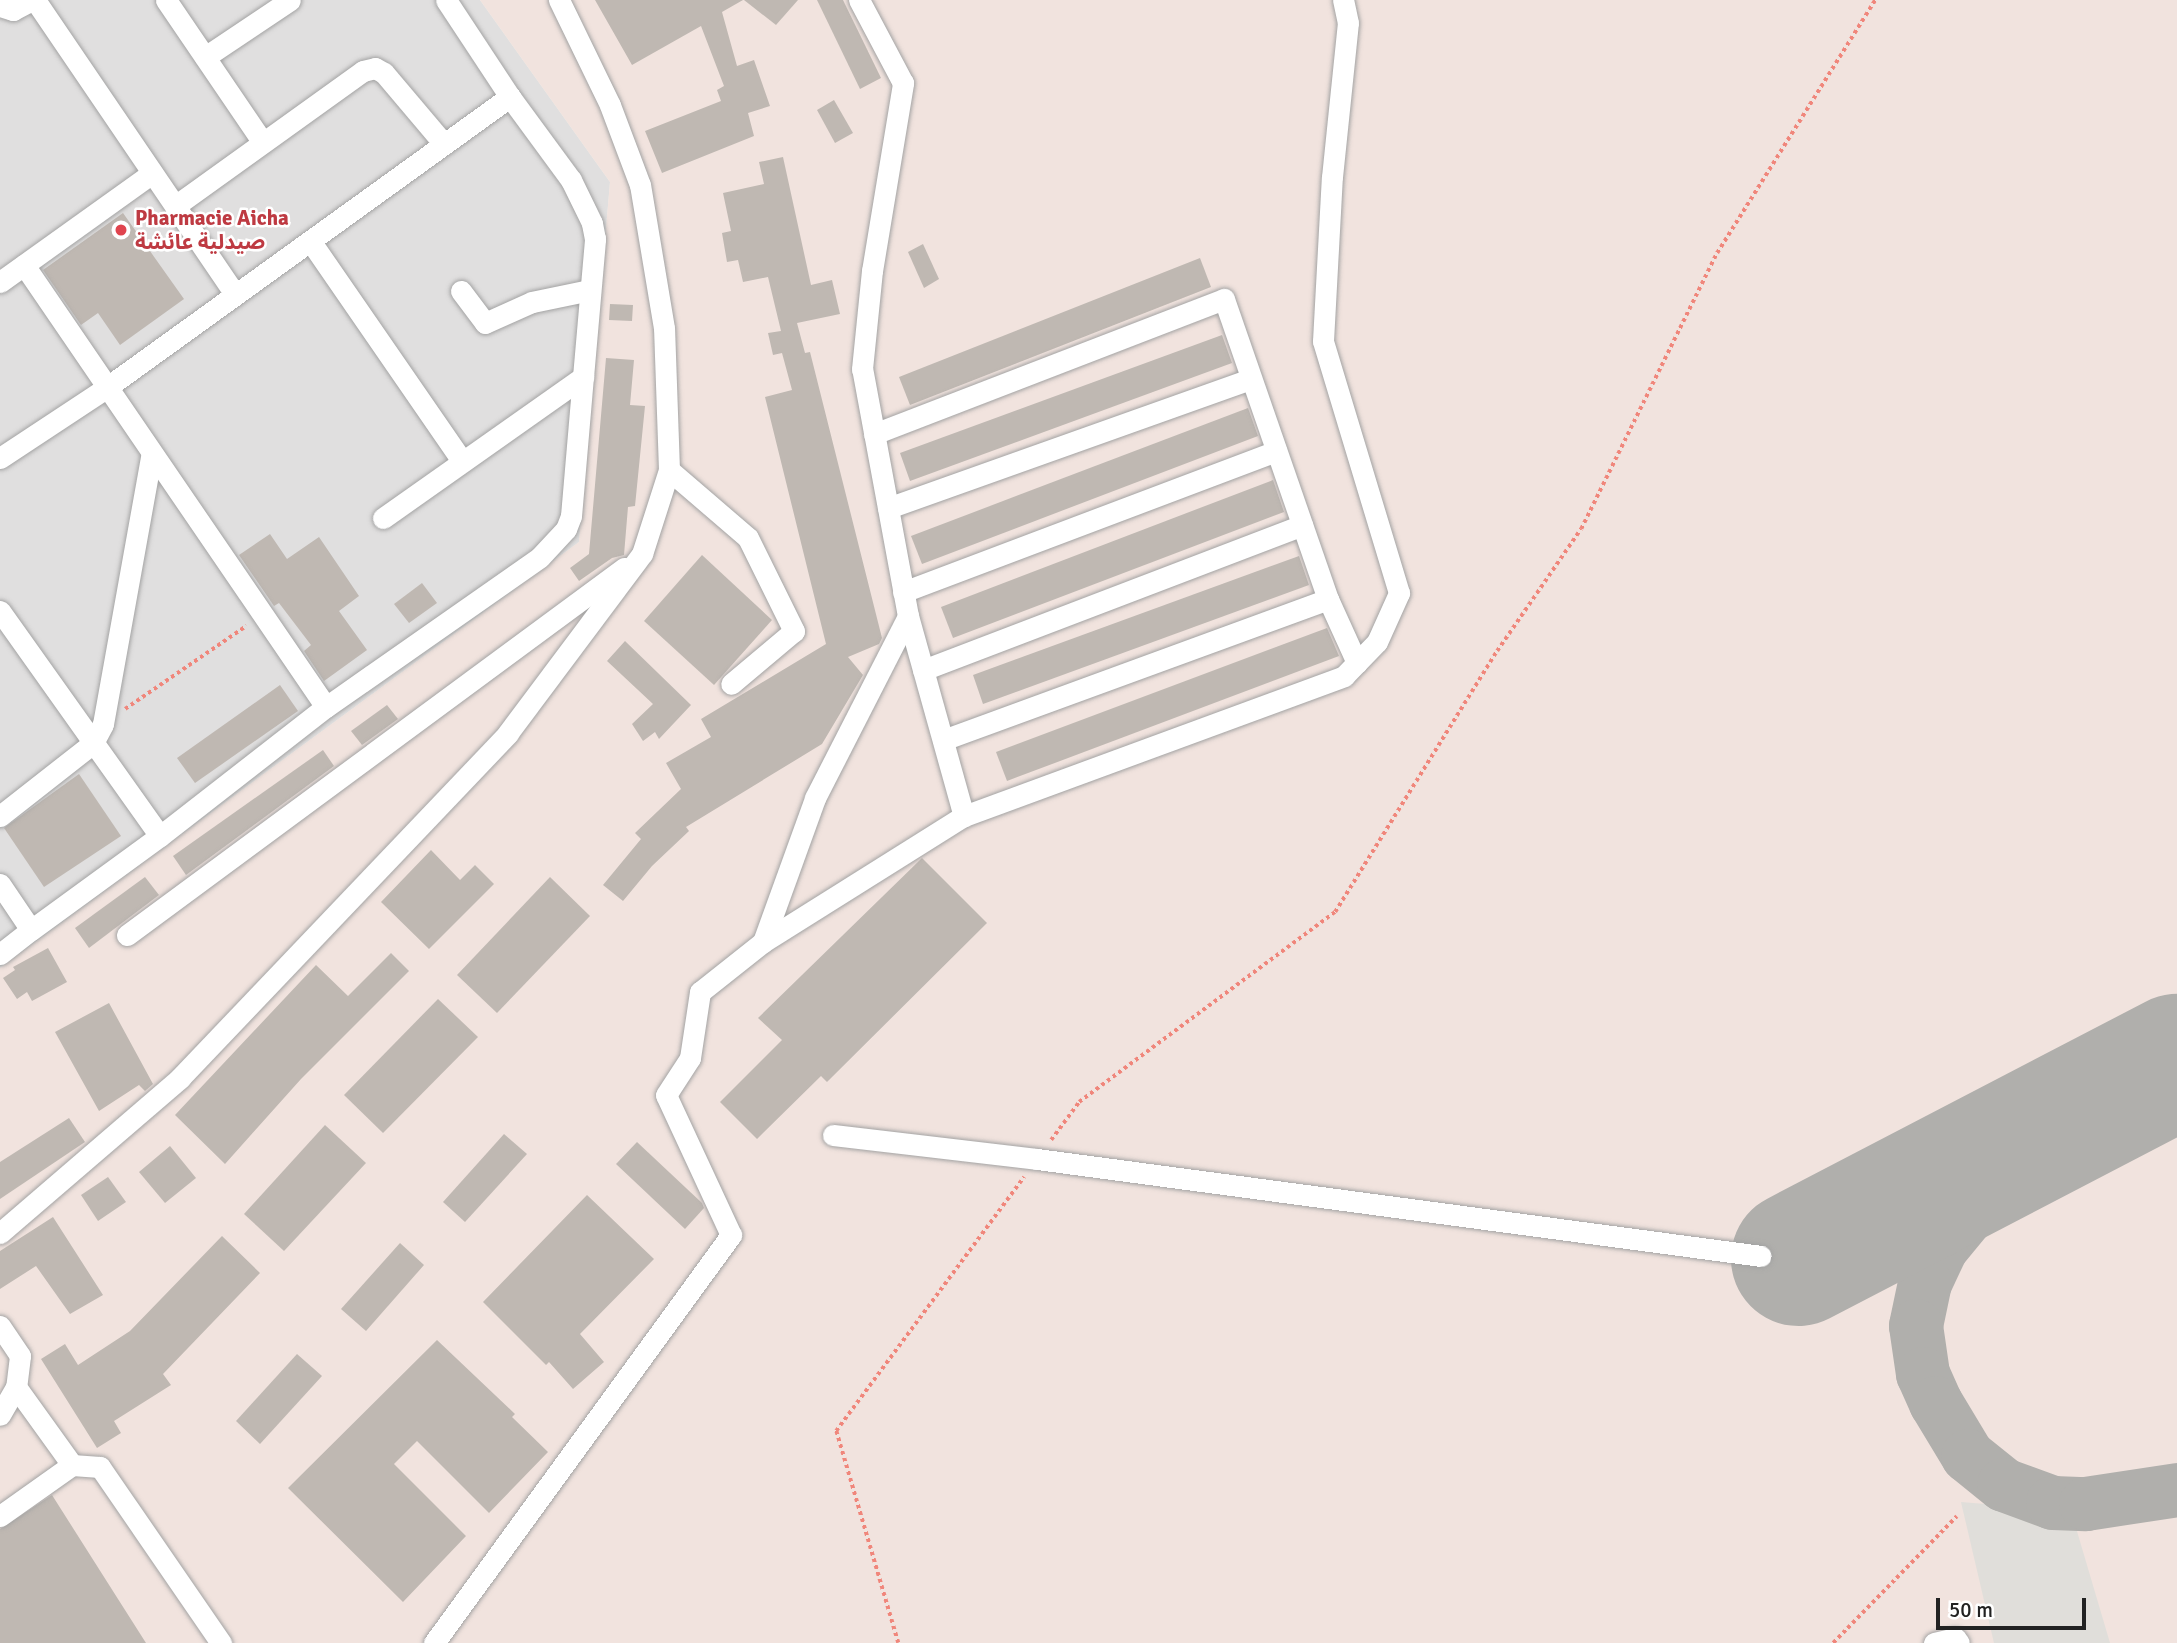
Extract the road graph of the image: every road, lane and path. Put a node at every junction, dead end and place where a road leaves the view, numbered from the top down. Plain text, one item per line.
1 (34, 0) edge
2 (166, 0) edge
3 (290, 0) edge
4 (446, 0) edge
5 (559, 0) edge
6 (859, 0) edge
7 (1343, 0) edge
8 (1875, 0) edge
9 (0, 6) edge
10 (205, 57) junction
11 (510, 97) junction
12 (262, 141) junction
13 (444, 145) junction
14 (152, 173) junction
15 (175, 206) junction
16 (311, 242) junction
17 (24, 265) junction
18 (0, 282) edge
19 (460, 290) dead end
20 (590, 290) junction
21 (235, 294) junction
22 (583, 377) junction
23 (1251, 380) junction
24 (106, 387) junction
25 (874, 435) junction
26 (1276, 452) junction
27 (152, 453) junction
28 (0, 458) edge
29 (462, 461) junction
30 (669, 470) junction
31 (888, 508) junction
32 (383, 518) dead end
33 (1302, 525) junction
34 (642, 554) junction
35 (903, 592) junction
36 (1328, 599) junction
37 (0, 611) edge
38 (262, 615) junction
39 (908, 616) junction
40 (1357, 663) junction
41 (923, 670) junction
42 (731, 684) dead end
43 (326, 707) junction
44 (103, 724) junction
45 (943, 740) junction
46 (93, 743) junction
47 (0, 816) edge
48 (964, 816) junction
49 (160, 836) junction
50 (0, 884) edge
51 (31, 930) junction
52 (127, 935) dead end
53 (763, 942) junction
54 (0, 954) edge
55 (834, 1136) dead end
56 (1037, 1159) junction
57 (0, 1233) edge
58 (1761, 1256) dead end
59 (0, 1326) edge
60 (16, 1387) junction
61 (0, 1415) edge
62 (72, 1465) junction
63 (0, 1516) edge
64 (1957, 1516) dead end
65 (221, 1643) edge
66 (434, 1643) edge
67 (898, 1643) edge
68 (1833, 1643) edge
69 (1934, 1643) edge
70 (1959, 1643) edge

1 - 9 street
1 - 14 street
2 - 10 street
3 - 10 street
4 - 11 street
5 - 30 street
6 - 25 street
7 - 40 street
8 - 56 path
10 - 12 street
11 - 13 street
11 - 20 street
12 - 13 street
12 - 15 street
13 - 16 street
14 - 15 street
14 - 17 street
15 - 21 street
16 - 21 street
16 - 29 street
17 - 18 street
17 - 24 street
19 - 20 street
20 - 22 street
21 - 24 street
22 - 29 street
22 - 43 street
23 - 25 street
23 - 26 street
23 - 31 street
24 - 27 street
24 - 28 street
25 - 31 street
26 - 33 street
26 - 35 street
27 - 38 street
27 - 44 street
29 - 32 street
30 - 34 street
30 - 42 street
31 - 35 street
33 - 36 street
33 - 41 street
34 - 52 street
34 - 57 street
35 - 39 street
36 - 40 street
36 - 45 street
37 - 46 street
38 - 43 street
38 - 44 path
39 - 41 street
39 - 53 street
40 - 48 street
41 - 45 street
43 - 49 street
44 - 46 street
45 - 48 street
46 - 47 street
46 - 49 street
48 - 53 street
49 - 51 street
50 - 51 street
51 - 54 street
53 - 66 street
55 - 56 street
56 - 58 street
56 - 67 path
59 - 60 street
60 - 61 street
60 - 62 street
62 - 63 street
62 - 65 street
64 - 68 path
69 - 70 street

